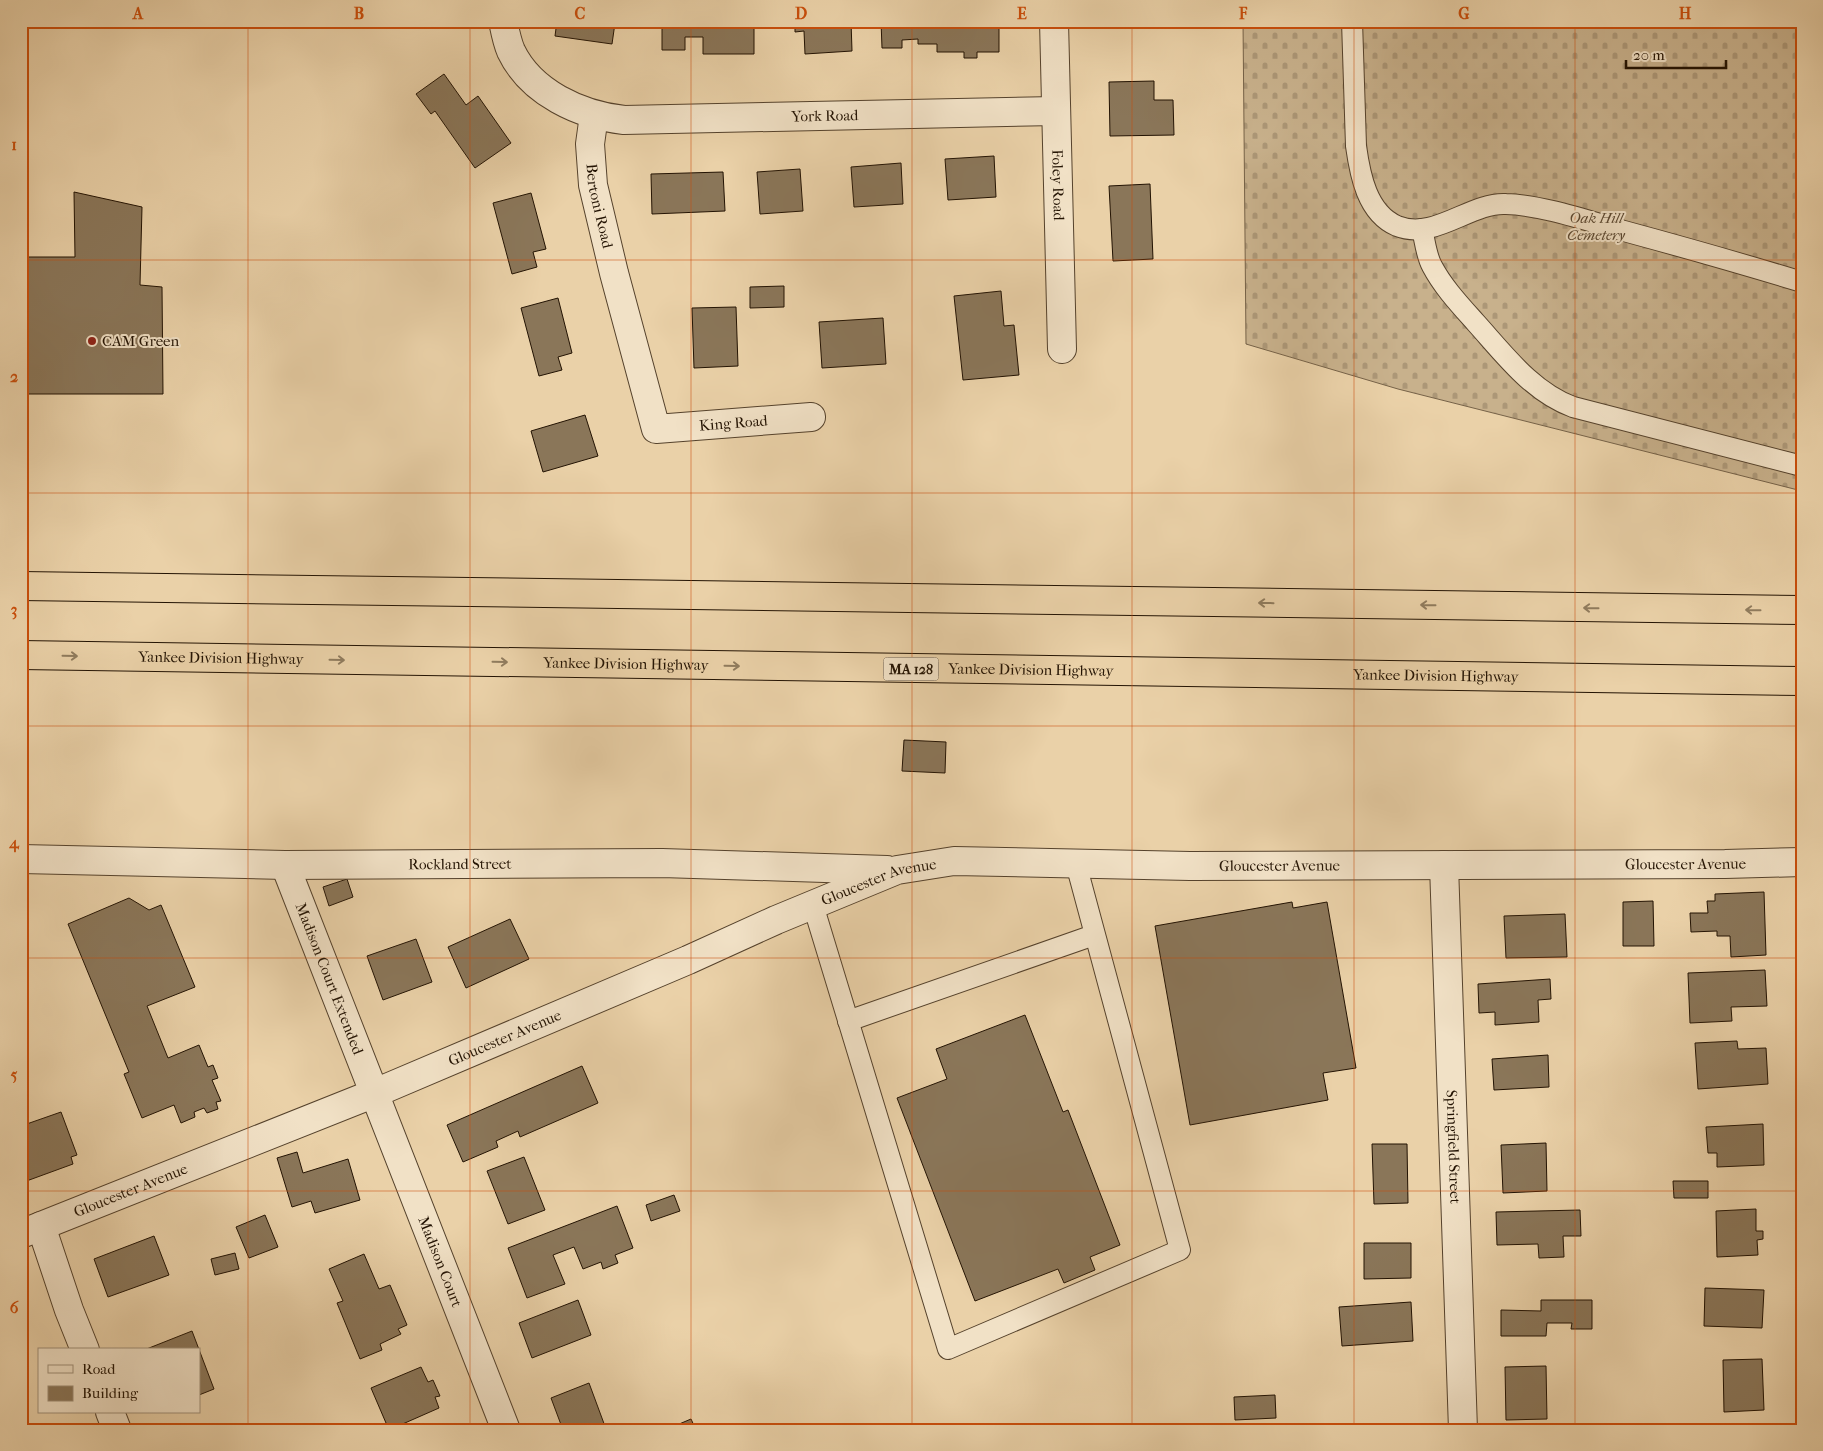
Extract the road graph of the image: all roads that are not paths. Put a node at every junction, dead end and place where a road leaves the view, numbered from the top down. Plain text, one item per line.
1 (503, 21) edge
2 (1054, 21) edge
3 (1352, 21) edge
4 (1056, 111) junction
5 (594, 115) junction
6 (1422, 229) junction
7 (1802, 282) edge
8 (1062, 349) dead end
9 (811, 417) dead end
10 (656, 430) joint
11 (1802, 466) edge
12 (21, 586) edge
13 (1802, 610) edge
14 (21, 655) edge
15 (1802, 681) edge
16 (21, 859) edge
17 (1802, 862) edge
18 (1076, 864) junction
19 (285, 865) junction
20 (1444, 865) junction
21 (897, 870) junction
22 (813, 904) junction
23 (1094, 935) junction
24 (848, 1021) junction
25 (375, 1093) junction
26 (31, 1230) edge
27 (84, 1348) edge
28 (111, 1414) edge
29 (117, 1430) edge
30 (506, 1430) edge
31 (1463, 1430) edge

1 - 5 street
2 - 4 street, Foley Road
3 - 6 lane
4 - 5 street, York Road
4 - 8 street, Foley Road
5 - 10 street, Bertoni Road
6 - 7 lane
6 - 11 lane
9 - 10 street, King Road
13 -> 12 highway
14 -> 15 highway, Yankee Division Highway / MA 128
16 - 19 street, Rockland Street
17 - 20 street, Gloucester Avenue
18 - 20 street, Gloucester Avenue
18 - 21 street, Gloucester Avenue
18 - 23 lane
19 - 21 street, Rockland Street
19 - 25 street, Madison Court Extended
20 - 31 street, Springfield Street
21 - 22 street, Gloucester Avenue
22 - 24 lane
22 - 25 street, Gloucester Avenue
23 - 24 lane
23 - 24 lane
25 - 26 street, Gloucester Avenue
25 - 30 street, Madison Court
26 - 27 street
28 - 29 street

